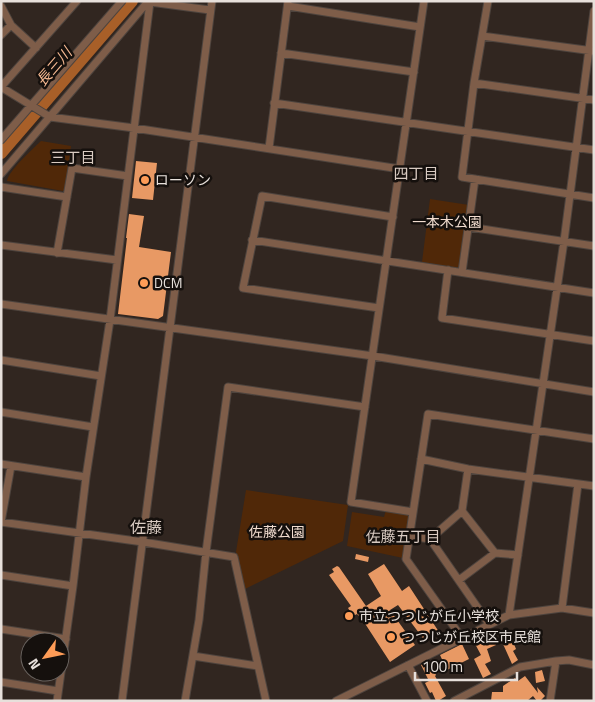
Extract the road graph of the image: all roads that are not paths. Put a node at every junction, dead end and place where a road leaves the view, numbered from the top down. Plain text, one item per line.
1 (77, 1) edge
2 (122, 1) edge
3 (212, 1) edge
4 (424, 1) edge
5 (488, 1) edge
6 (150, 2) edge
7 (288, 4) edge
8 (1, 6) edge
9 (210, 10) junction
10 (594, 12) edge
11 (11, 25) junction
12 (420, 27) junction
13 (1, 35) edge
14 (482, 36) junction
15 (36, 48) junction
16 (592, 51) edge
17 (281, 53) junction
18 (414, 72) junction
19 (474, 83) junction
20 (1, 87) edge
21 (582, 99) junction
22 (594, 100) edge
23 (274, 103) junction
24 (32, 106) junction
25 (50, 117) junction
26 (407, 122) junction
27 (134, 128) junction
28 (467, 130) junction
29 (195, 137) junction
30 (1, 140) edge
31 (576, 147) junction
32 (269, 148) junction
33 (594, 150) edge
34 (400, 169) junction
35 (1, 174) edge
36 (128, 176) junction
37 (475, 179) junction
38 (1, 187) edge
39 (570, 195) junction
40 (67, 197) junction
41 (594, 198) edge
42 (392, 218) junction
43 (469, 227) junction
44 (252, 240) junction
45 (564, 241) junction
46 (1, 245) edge
47 (594, 246) edge
48 (57, 253) junction
49 (117, 260) junction
50 (386, 262) junction
51 (448, 270) junction
52 (462, 272) junction
53 (556, 287) junction
54 (594, 293) edge
55 (1, 304) edge
56 (379, 308) junction
57 (110, 320) junction
58 (170, 328) junction
59 (549, 334) junction
60 (594, 341) edge
61 (373, 356) junction
62 (1, 360) edge
63 (101, 376) junction
64 (543, 384) junction
65 (594, 392) edge
66 (365, 407) junction
67 (1, 412) edge
68 (93, 427) junction
69 (536, 430) junction
70 (594, 439) edge
71 (421, 460) junction
72 (1, 464) edge
73 (11, 466) junction
74 (468, 468) junction
75 (529, 476) junction
76 (86, 477) junction
77 (578, 484) junction
78 (594, 486) edge
79 (462, 510) junction
80 (413, 512) junction
81 (1, 522) edge
82 (78, 534) junction
83 (409, 536) junction
84 (430, 539) junction
85 (143, 542) junction
86 (206, 552) junction
87 (495, 553) junction
88 (518, 555) junction
89 (1, 575) edge
90 (459, 580) junction
91 (73, 586) junction
92 (562, 608) junction
93 (594, 613) edge
94 (509, 615) junction
95 (489, 624) junction
96 (1, 629) edge
97 (20, 632) edge
98 (67, 632) edge
99 (462, 638) junction
100 (193, 656) junction
101 (556, 661) junction
102 (408, 665) junction
103 (594, 665) edge
104 (258, 666) junction
105 (1, 682) edge
106 (59, 682) edge
107 (58, 691) junction
108 (57, 701) edge
109 (122, 701) edge
110 (185, 701) edge
111 (266, 701) edge
112 (336, 701) edge
113 (427, 701) edge
114 (454, 701) edge
115 (550, 701) edge

1 - 15 street
2 - 24 street
3 - 9 street
4 - 12 street
5 - 14 street
6 - 9 street
6 - 25 street
6 - 27 street
7 - 12 street
7 - 17 street
8 - 11 street
9 - 29 street
10 - 16 street
11 - 13 street
11 - 15 street
12 - 18 street
14 - 16 street
14 - 19 street
15 - 20 street
16 - 21 street
17 - 18 street
17 - 23 street
18 - 26 street
19 - 21 street
19 - 28 street
20 - 24 street
21 - 22 street
21 - 31 street
23 - 26 street
23 - 32 street
24 - 25 street
24 - 30 street
25 - 27 street
25 - 35 street
26 - 28 street
26 - 34 street
27 - 29 street
27 - 36 street
28 - 31 street
28 - 37 street
29 - 32 street
29 - 58 street
31 - 33 street
31 - 39 street
32 - 34 street
34 - 42 street
36 - 40 street
36 - 49 street
37 - 39 street
37 - 43 street
38 - 40 street
39 - 41 street
39 - 45 street
40 - 48 street
42 - 44 street
42 - 50 street
43 - 45 street
43 - 52 street
44 - 50 street
44 - 56 street
45 - 47 street
45 - 53 street
46 - 48 street
48 - 49 street
49 - 57 street
50 - 51 street
50 - 56 street
51 - 52 street
51 - 59 street
52 - 53 street
53 - 54 street
53 - 59 street
55 - 57 street
56 - 61 street
57 - 58 street
57 - 63 street
58 - 61 street
58 - 85 street
59 - 60 street
59 - 64 street
61 - 64 street
61 - 66 street
62 - 63 street
63 - 68 street
64 - 65 street
64 - 69 street
66 - 80 street
66 - 86 street
67 - 68 street
68 - 76 street
69 - 70 street
69 - 71 street
69 - 75 street
71 - 74 street
71 - 80 street
72 - 73 street
73 - 76 street
73 - 81 street
74 - 75 street
74 - 79 street
75 - 77 street
75 - 88 street
76 - 82 street
77 - 78 street
77 - 92 street
79 - 84 street
79 - 87 street
80 - 83 street
81 - 82 street
82 - 85 street
82 - 91 street
83 - 84 street
83 - 99 street
84 - 90 street
85 - 86 street
85 - 109 street
86 - 100 street
86 - 104 street
87 - 88 street
87 - 90 street
88 - 94 street
89 - 91 street
90 - 95 street
91 - 98 street
92 - 93 street
92 - 94 street
94 - 95 street
95 - 99 street
96 - 97 street
99 - 102 street
100 - 104 street
100 - 110 street
101 - 103 street
101 - 114 street
101 - 115 street
102 - 112 street
102 - 113 street
104 - 111 street
105 - 107 street
106 - 107 street
107 - 108 street

